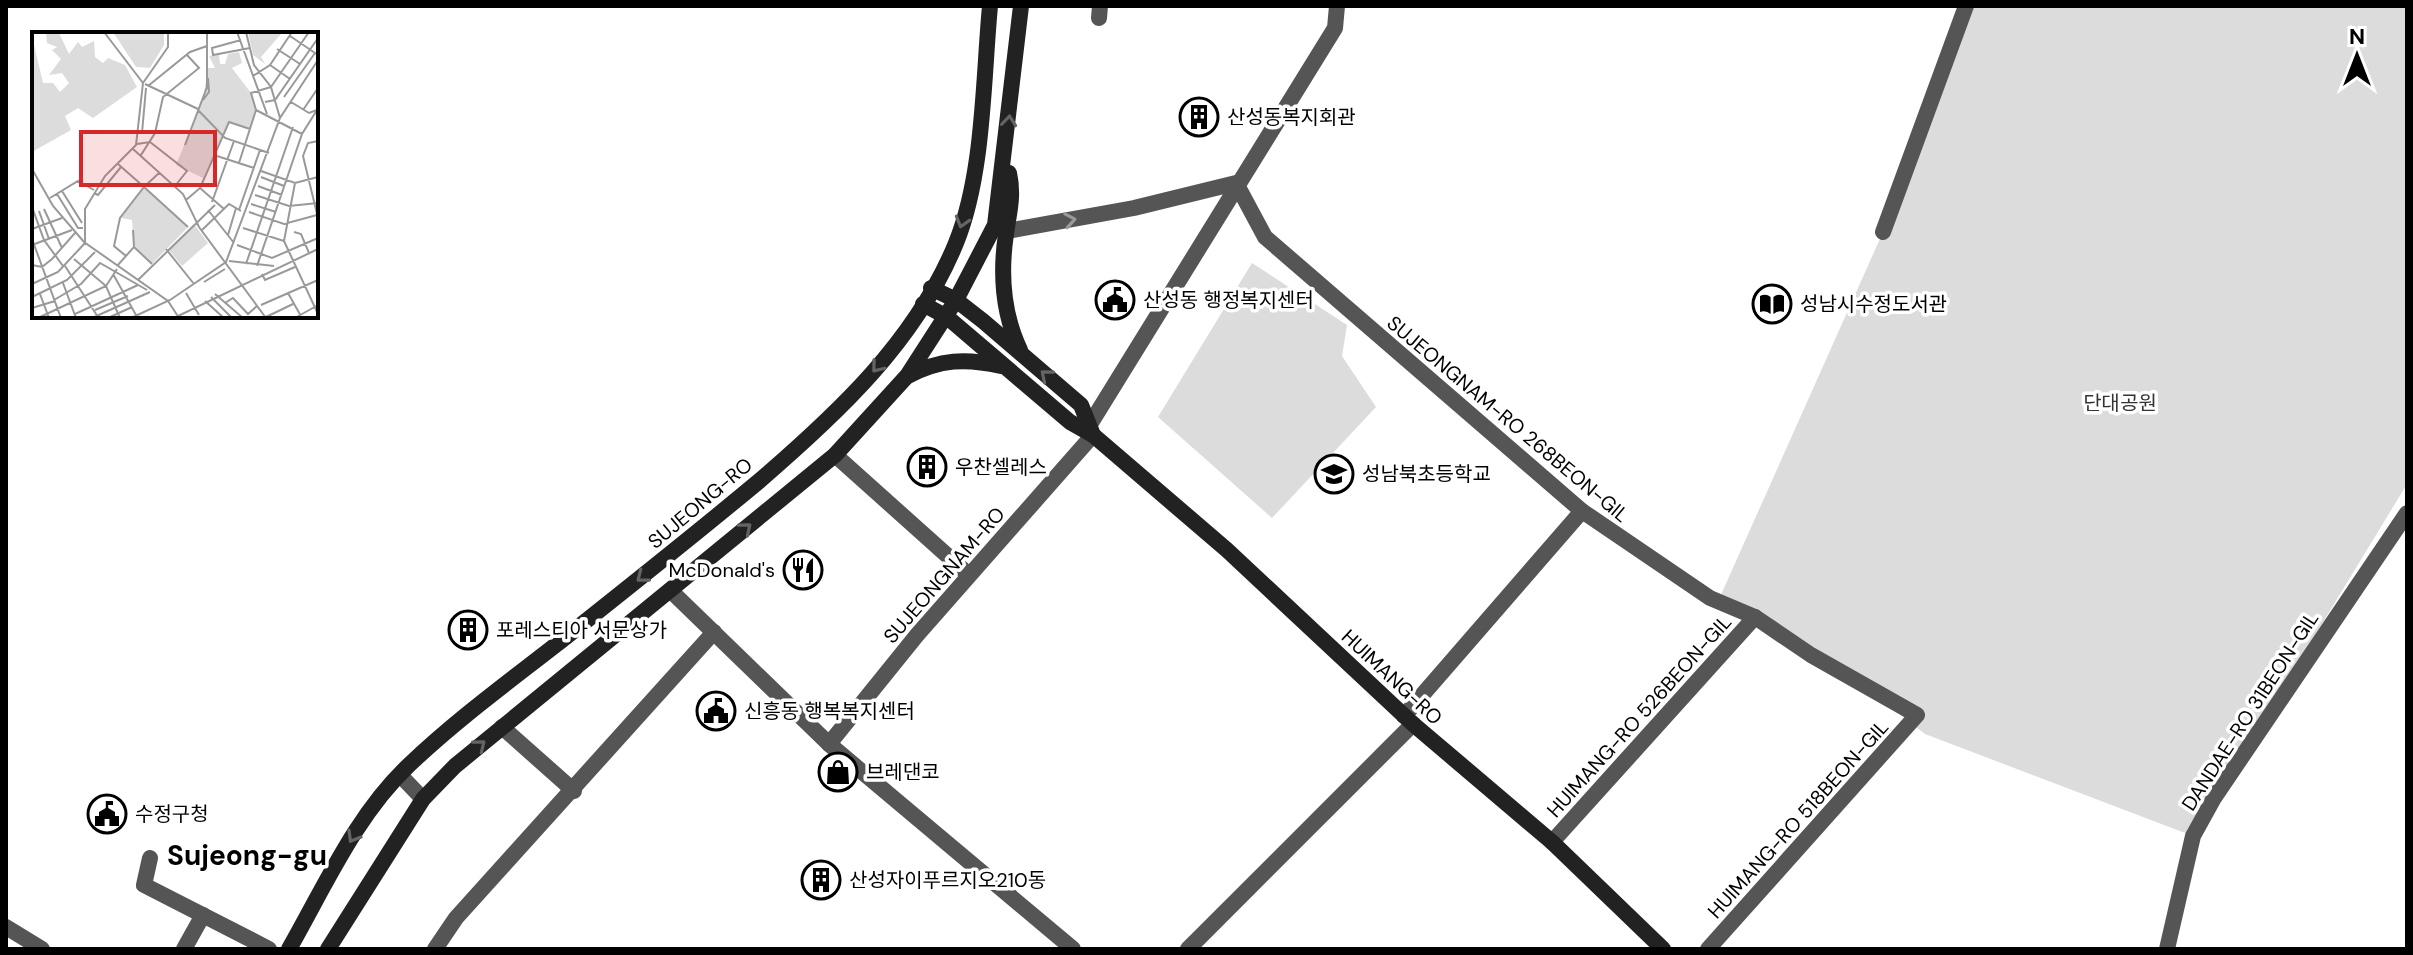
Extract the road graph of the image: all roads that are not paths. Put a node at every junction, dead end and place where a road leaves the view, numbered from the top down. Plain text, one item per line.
1 (990, 6) edge
2 (1021, 6) edge
3 (1337, 6) edge
4 (1966, 6) edge
5 (1006, 155) junction
6 (1236, 183) junction
7 (1007, 231) junction
8 (1883, 232) dead end
9 (931, 288) junction
10 (956, 300) junction
11 (923, 304) junction
12 (947, 317) junction
13 (1023, 355) junction
14 (1005, 366) junction
15 (907, 376) junction
16 (1091, 430) junction
17 (835, 455) junction
18 (1582, 511) junction
19 (2407, 513) edge
20 (969, 575) junction
21 (671, 591) junction
22 (1755, 617) junction
23 (714, 632) junction
24 (1917, 715) joint
25 (1408, 720) junction
26 (502, 727) junction
27 (829, 744) junction
28 (400, 775) junction
29 (574, 791) junction
30 (423, 799) junction
31 (1552, 842) junction
32 (150, 858) dead end
33 (203, 915) junction
34 (6, 927) edge
35 (42, 949) edge
36 (184, 949) edge
37 (269, 949) edge
38 (289, 949) edge
39 (328, 949) edge
40 (435, 949) edge
41 (1073, 949) edge
42 (1188, 949) edge
43 (1663, 949) edge
44 (1708, 949) edge
45 (2167, 949) edge

1 -> 9 main road, SUJEONG-RO
5 -> 2 main road
3 - 6 street, SUJEONGNAM-RO
4 - 8 street
5 - 7 main road
5 - 10 main road
7 -> 6 street
6 - 16 street, SUJEONGNAM-RO
6 - 18 street, SUJEONGNAM-RO 268BEON-GIL
7 - 13 main road
9 - 10 main road, HUIMANG-RO
9 - 11 main road, SUJEONG-RO
10 - 12 main road
10 - 13 main road, HUIMANG-RO
11 - 12 main road, HUIMANG-RO
11 -> 28 main road, SUJEONG-RO
12 - 14 main road, HUIMANG-RO
12 - 15 main road
16 -> 13 main road, HUIMANG-RO
14 - 15 main road
14 - 16 main road, HUIMANG-RO
15 - 17 main road
16 - 20 street, SUJEONGNAM-RO
16 - 25 main road, HUIMANG-RO
17 - 20 street
21 -> 17 main road
18 - 22 street, SUJEONGNAM-RO 268BEON-GIL
18 - 25 street
19 - 45 street, DANDAE-RO 31BEON-GIL
20 - 27 street, SUJEONGNAM-RO
21 - 23 street
21 - 26 main road
22 - 24 street, SUJEONGNAM-RO 268BEON-GIL
22 - 31 street, HUIMANG-RO 526BEON-GIL
23 - 27 street
23 - 29 street
24 - 44 street, HUIMANG-RO 518BEON-GIL
25 - 31 main road, HUIMANG-RO
25 - 42 street
26 - 29 street
30 -> 26 main road
27 - 41 street
28 - 30 street
28 -> 38 main road, SUJEONG-RO
29 - 40 street
30 - 39 main road
31 - 43 main road, HUIMANG-RO
32 - 33 street
33 - 36 street
33 - 37 street
34 - 35 street

